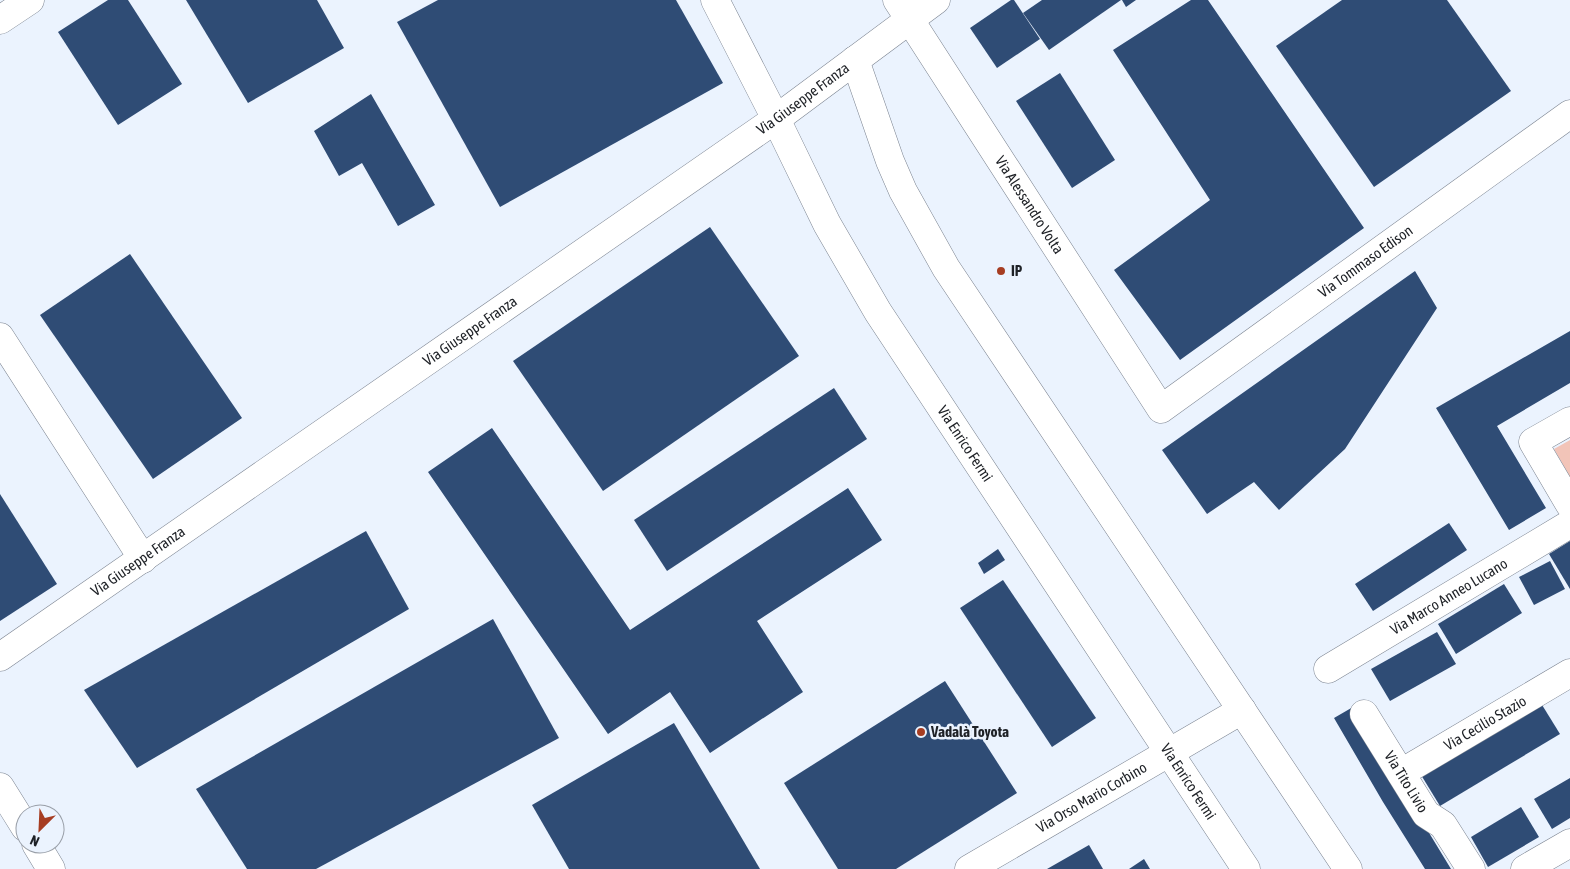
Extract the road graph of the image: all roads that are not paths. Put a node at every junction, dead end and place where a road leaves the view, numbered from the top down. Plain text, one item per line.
1 (30, 0) edge
2 (715, 0) edge
3 (936, 0) edge
4 (903, 10) edge
5 (0, 20) edge
6 (855, 60) junction
7 (1570, 114) edge
8 (776, 119) junction
9 (0, 337) edge
10 (1161, 409) joint
11 (1570, 421) edge
12 (1570, 504) edge
13 (1570, 524) edge
14 (143, 559) junction
15 (0, 657) edge
16 (1328, 669) dead end
17 (1570, 673) edge
18 (1242, 710) junction
19 (1364, 714) dead end
20 (1169, 753) junction
21 (1401, 773) junction
22 (0, 787) edge
23 (15, 811) edge
24 (1570, 842) edge
25 (42, 854) edge
26 (51, 869) edge
27 (970, 869) edge
28 (1246, 869) edge
29 (1348, 869) edge
30 (1471, 869) edge
31 (1525, 869) edge

1 - 5 street
2 - 8 street, Via Enrico Fermi
3 - 4 street, Via Giuseppe Franza
4 - 6 street, Via Giuseppe Franza
4 - 10 street, Via Alessandro Volta
6 - 8 street, Via Giuseppe Franza
6 - 18 street
7 - 10 street, Via Tommaso Edison
8 - 14 street, Via Giuseppe Franza
8 - 20 street, Via Enrico Fermi
9 - 14 street
11 - 12 street
13 - 16 street, Via Marco Anneo Lucano
14 - 15 street, Via Giuseppe Franza
17 - 21 street, Via Cecilio Stazio
18 - 20 street, Via Orso Mario Corbino
18 - 29 street
19 - 21 street, Via Tito Livio
20 - 27 street, Via Orso Mario Corbino
20 - 28 street, Via Enrico Fermi
21 - 30 street, Via Tito Livio
22 - 23 street
24 - 31 street
25 - 26 street

